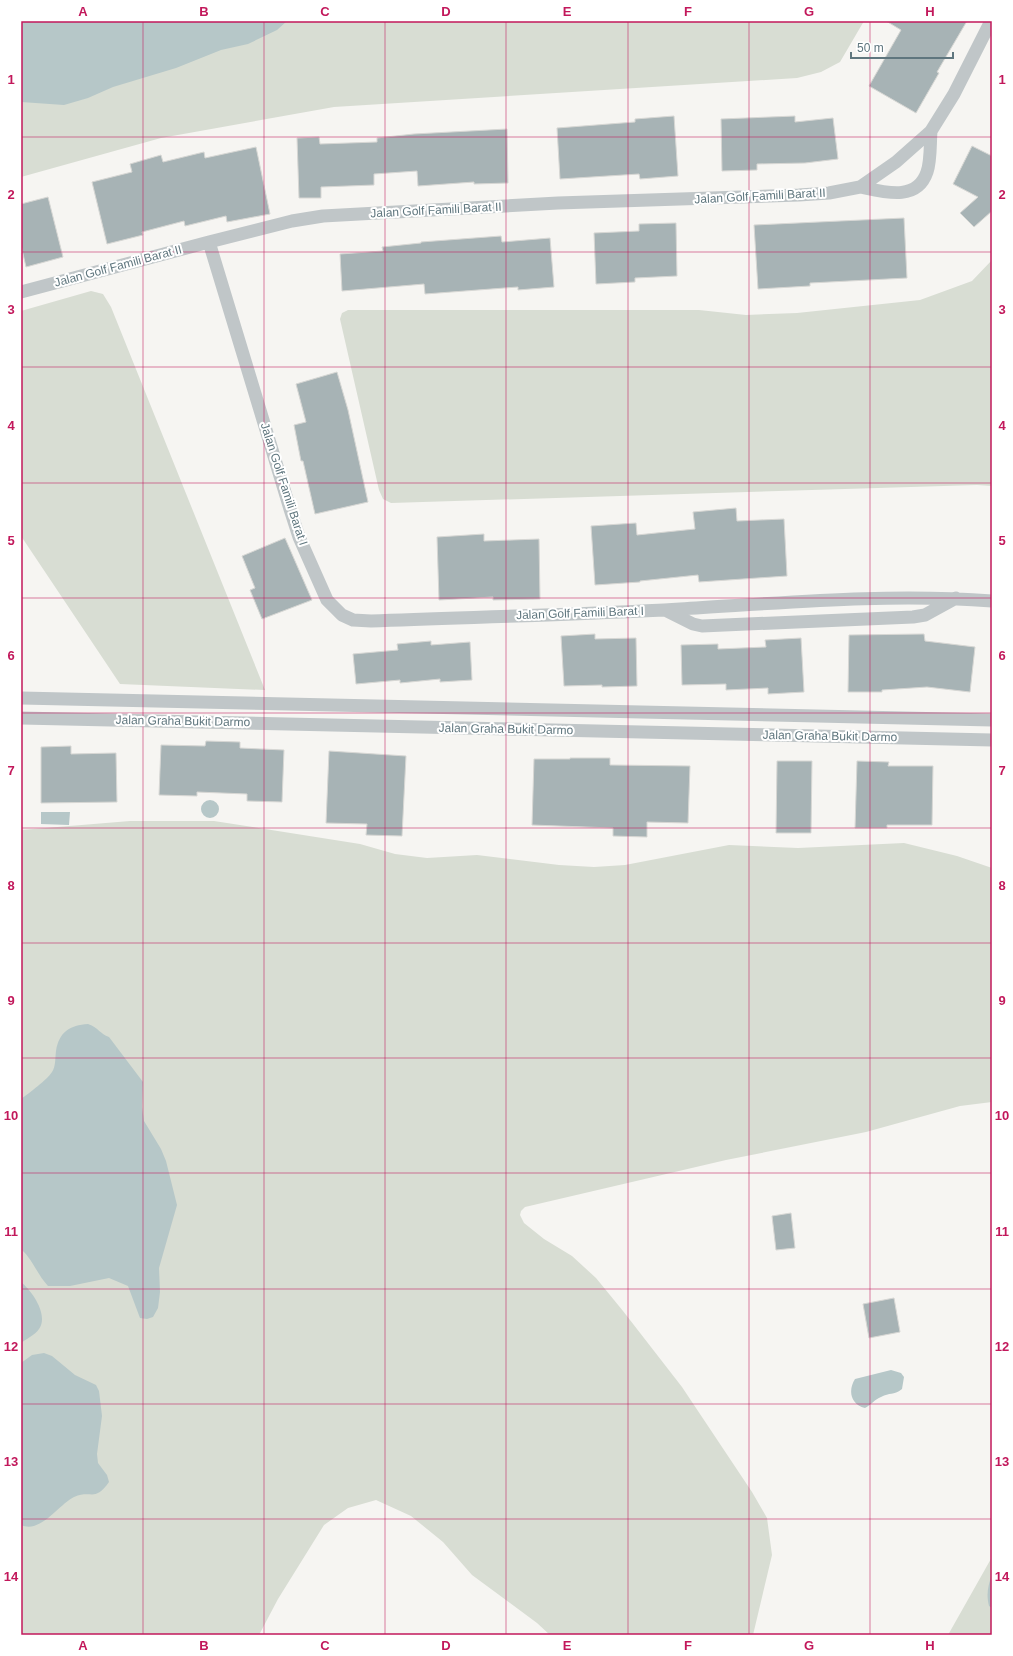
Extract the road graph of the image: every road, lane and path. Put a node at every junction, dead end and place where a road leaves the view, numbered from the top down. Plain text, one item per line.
1 (991, 21) edge
2 (931, 132) junction
3 (860, 187) junction
4 (209, 242) junction
5 (21, 292) edge
6 (956, 598) junction
7 (992, 601) edge
8 (665, 610) junction
9 (21, 698) edge
10 (21, 718) edge
11 (992, 720) edge
12 (992, 740) edge

1 - 2 street, Jalan Golf Famili Barat II
2 - 3 street, Jalan Golf Famili Barat II
2 - 3 street, Jalan Golf Famili Barat II
3 - 4 street, Jalan Golf Famili Barat II
4 - 5 street, Jalan Golf Famili Barat II
4 - 8 street, Jalan Golf Famili Barat I
6 - 7 street, Jalan Golf Famili Barat I
6 - 8 street, Jalan Golf Famili Barat I
6 - 8 street, Jalan Golf Famili Barat I
9 - 11 street, Jalan Graha Bukit Darmo
10 - 12 street, Jalan Graha Bukit Darmo

